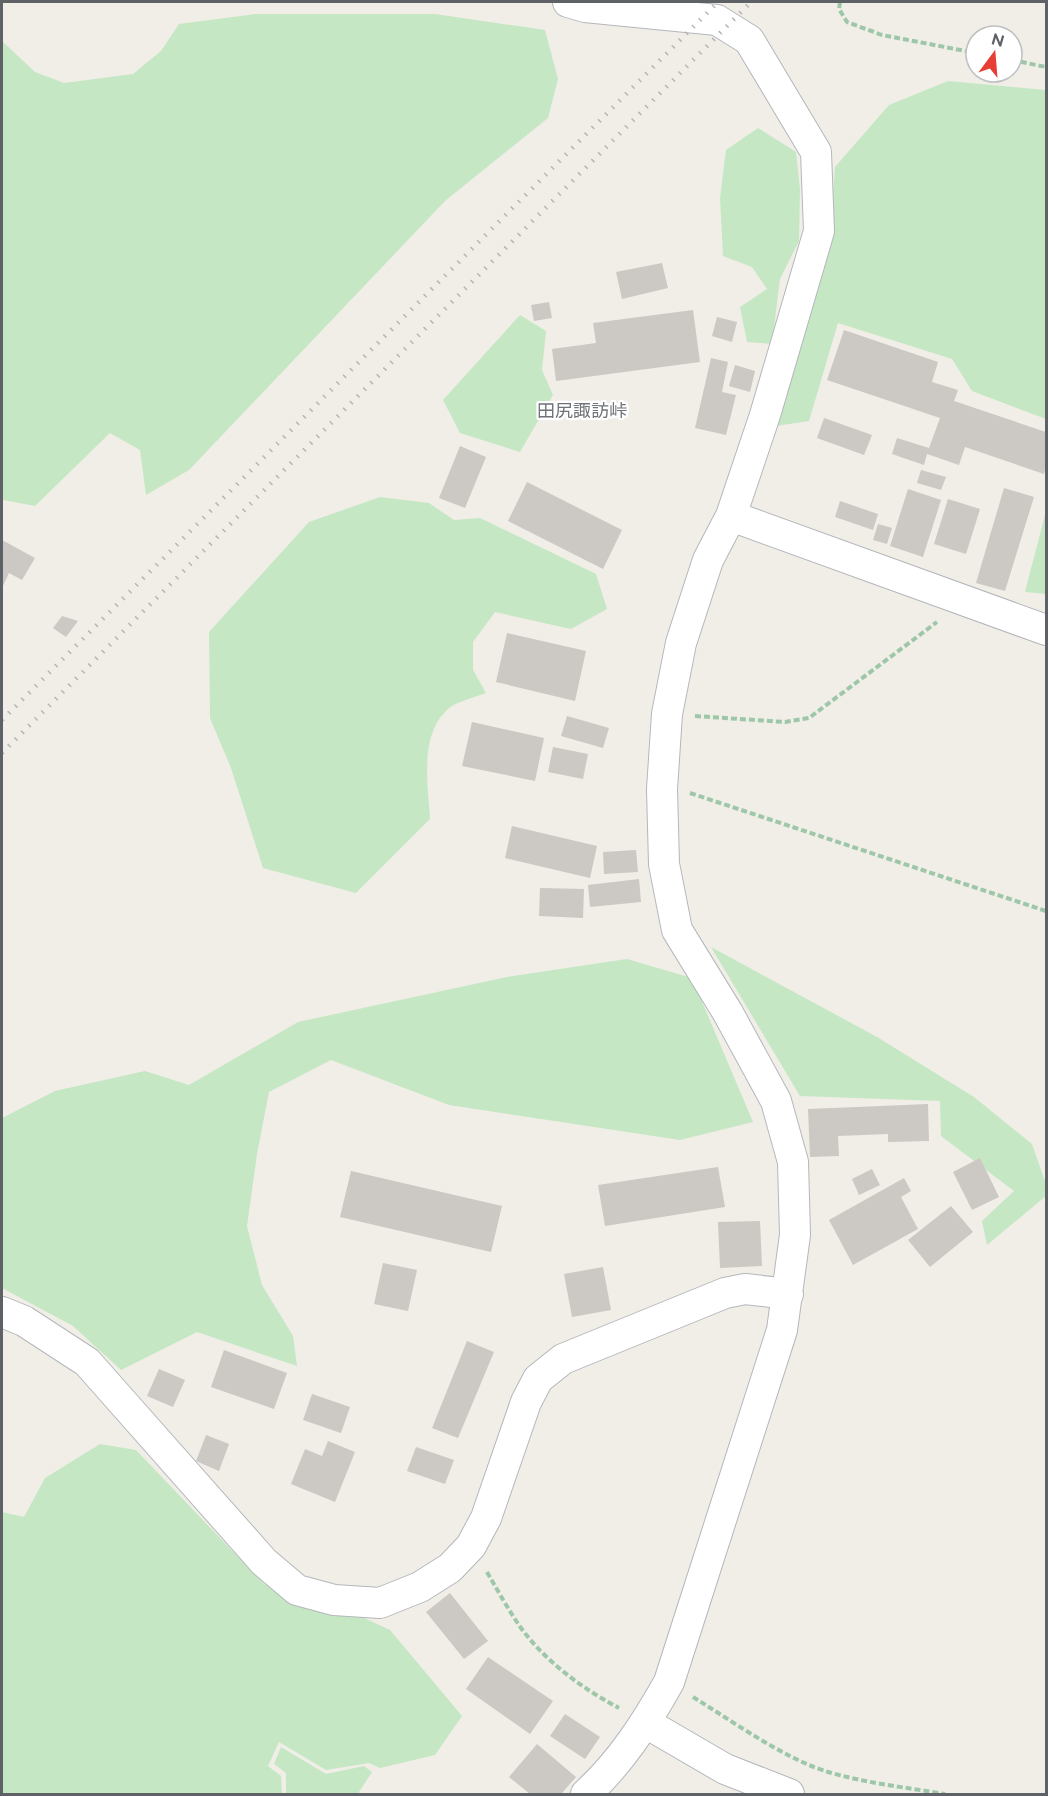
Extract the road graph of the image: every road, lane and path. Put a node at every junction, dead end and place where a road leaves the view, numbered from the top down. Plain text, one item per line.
1 (568, 2) edge
2 (840, 2) edge
3 (964, 51) edge
4 (1024, 62) edge
5 (1047, 66) edge
6 (731, 516) junction
7 (966, 600) junction
8 (1047, 630) edge
9 (667, 714) junction
10 (662, 789) junction
11 (1047, 911) edge
12 (788, 1294) junction
13 (2, 1312) edge
14 (471, 1546) junction
15 (669, 1682) junction
16 (646, 1723) junction
17 (586, 1794) edge
18 (789, 1794) edge
19 (945, 1794) edge

1 - 6 street
2 - 3 path
4 - 5 path
6 - 7 street
6 - 9 street
7 - 8 street
7 - 9 path
9 - 10 street
10 - 11 path
10 - 12 street
12 - 14 street
12 - 15 street
13 - 14 street
14 - 16 path
15 - 16 street
15 - 19 path
16 - 17 street
16 - 18 street

